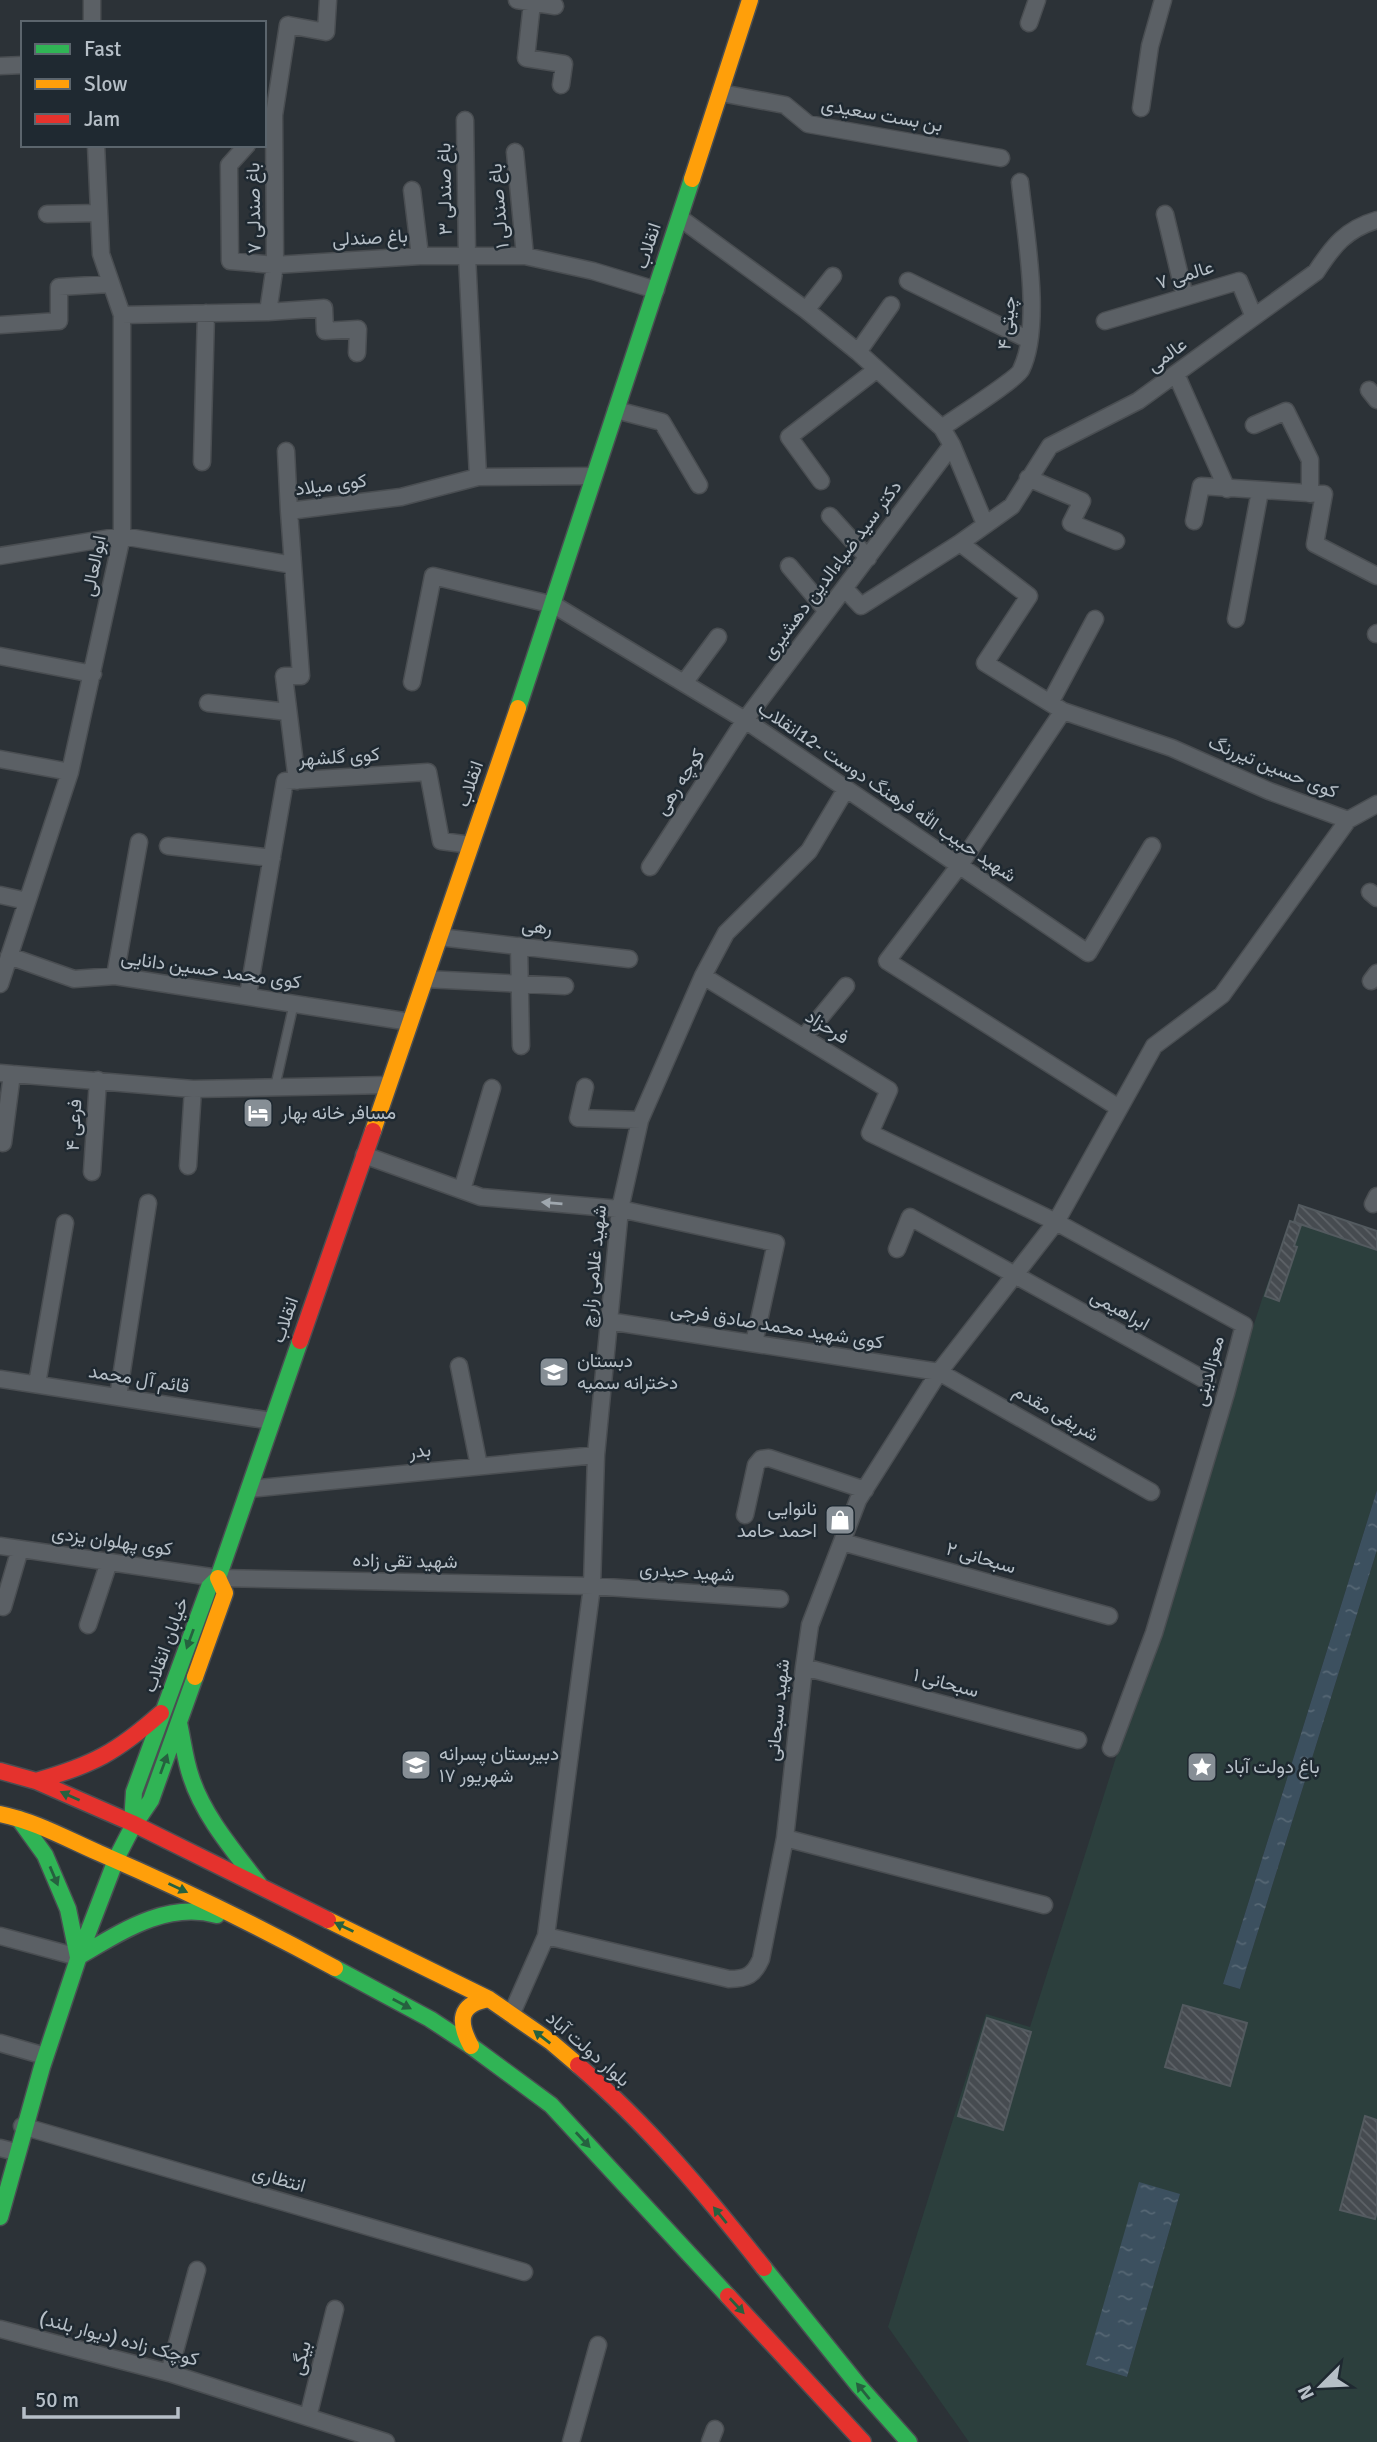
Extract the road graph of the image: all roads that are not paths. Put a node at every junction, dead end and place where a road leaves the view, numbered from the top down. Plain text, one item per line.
1 (92, 0) edge
2 (328, 0) edge
3 (750, 0) edge
4 (1037, 0) edge
5 (1163, 0) edge
6 (525, 1) edge
7 (555, 6) dead end
8 (92, 21) edge
9 (1029, 23) dead end
10 (21, 65) edge
11 (0, 66) edge
12 (561, 85) dead end
13 (721, 93) junction
14 (1141, 108) dead end
15 (269, 120) edge
16 (465, 120) dead end
17 (96, 147) edge
18 (245, 147) edge
19 (515, 152) dead end
20 (1001, 158) dead end
21 (1020, 182) dead end
22 (412, 190) dead end
23 (99, 213) junction
24 (47, 214) dead end
25 (1165, 214) dead end
26 (680, 218) junction
27 (1377, 220) edge
28 (420, 256) junction
29 (467, 256) junction
30 (525, 256) junction
31 (275, 265) junction
32 (833, 276) dead end
33 (908, 281) dead end
34 (110, 284) junction
35 (656, 290) junction
36 (1185, 297) junction
37 (891, 305) dead end
38 (806, 310) junction
39 (268, 312) junction
40 (206, 313) junction
41 (122, 315) junction
42 (1254, 317) junction
43 (1105, 321) dead end
44 (0, 325) edge
45 (1029, 340) junction
46 (858, 352) junction
47 (357, 353) dead end
48 (876, 370) junction
49 (1176, 374) junction
50 (616, 410) junction
51 (1254, 425) dead end
52 (942, 428) junction
53 (952, 445) junction
54 (286, 452) dead end
55 (202, 462) dead end
56 (594, 476) junction
57 (478, 477) junction
58 (1028, 478) junction
59 (821, 481) dead end
60 (699, 485) dead end
61 (1227, 489) junction
62 (1259, 491) junction
63 (1310, 494) junction
64 (289, 511) junction
65 (830, 516) dead end
66 (1194, 521) dead end
67 (985, 524) junction
68 (122, 536) junction
69 (1116, 541) dead end
70 (960, 544) junction
71 (0, 556) edge
72 (867, 558) junction
73 (293, 565) junction
74 (789, 566) dead end
75 (1377, 576) edge
76 (845, 589) junction
77 (554, 605) junction
78 (827, 611) junction
79 (1095, 619) dead end
80 (1236, 619) dead end
81 (718, 637) dead end
82 (0, 656) edge
83 (93, 674) junction
84 (412, 682) dead end
85 (684, 683) junction
86 (208, 703) dead end
87 (1057, 707) junction
88 (288, 712) junction
89 (745, 720) junction
90 (0, 759) edge
91 (70, 772) junction
92 (297, 781) junction
93 (846, 789) junction
94 (1377, 803) edge
95 (1348, 820) junction
96 (139, 842) dead end
97 (471, 845) junction
98 (168, 846) dead end
99 (1152, 846) dead end
100 (272, 858) junction
101 (959, 866) junction
102 (650, 867) dead end
103 (0, 895) edge
104 (27, 901) junction
105 (439, 937) junction
106 (519, 946) junction
107 (9, 956) junction
108 (629, 959) dead end
109 (115, 976) junction
110 (703, 976) junction
111 (425, 979) junction
112 (0, 984) edge
113 (519, 984) junction
114 (565, 986) dead end
115 (846, 986) dead end
116 (248, 995) junction
117 (294, 1003) junction
118 (410, 1022) junction
119 (804, 1037) junction
120 (521, 1046) dead end
121 (6, 1074) edge
122 (98, 1080) junction
123 (388, 1085) junction
124 (275, 1087) junction
125 (585, 1087) dead end
126 (492, 1088) dead end
127 (193, 1089) junction
128 (1119, 1108) junction
129 (640, 1120) junction
130 (870, 1133) joint
131 (3, 1143) dead end
132 (364, 1155) junction
133 (188, 1166) dead end
134 (92, 1172) dead end
135 (462, 1190) junction
136 (148, 1203) dead end
137 (620, 1209) junction
138 (1056, 1222) junction
139 (65, 1223) dead end
140 (897, 1249) dead end
141 (1012, 1275) junction
142 (608, 1321) junction
143 (754, 1343) junction
144 (459, 1366) dead end
145 (939, 1372) junction
146 (0, 1379) edge
147 (1207, 1381) dead end
148 (37, 1384) junction
149 (118, 1397) junction
150 (272, 1421) junction
151 (596, 1455) junction
152 (479, 1466) junction
153 (249, 1489) junction
154 (864, 1490) junction
155 (1151, 1492) dead end
156 (745, 1515) dead end
157 (842, 1542) junction
158 (0, 1546) edge
159 (20, 1549) junction
160 (109, 1562) junction
161 (218, 1578) junction
162 (592, 1586) junction
163 (780, 1599) dead end
164 (3, 1607) dead end
165 (1109, 1616) dead end
166 (88, 1625) dead end
167 (804, 1667) junction
168 (164, 1711) junction
169 (179, 1722) junction
170 (1077, 1740) dead end
171 (1111, 1748) dead end
172 (0, 1772) edge
173 (36, 1781) junction
174 (0, 1814) edge
175 (19, 1818) junction
176 (132, 1823) junction
177 (785, 1838) junction
178 (116, 1860) junction
179 (261, 1886) junction
180 (1044, 1905) dead end
181 (248, 1921) junction
182 (0, 1936) edge
183 (547, 1936) junction
184 (78, 1956) junction
185 (489, 1999) junction
186 (512, 2013) junction
187 (0, 2043) edge
188 (471, 2046) junction
189 (45, 2056) junction
190 (22, 2126) junction
191 (8, 2150) edge
192 (0, 2217) edge
193 (197, 2270) dead end
194 (524, 2272) dead end
195 (335, 2309) dead end
196 (0, 2329) edge
197 (598, 2345) dead end
198 (169, 2373) junction
199 (308, 2417) junction
200 (386, 2442) edge
201 (570, 2442) edge
202 (863, 2442) edge
203 (909, 2442) edge

1 - 8 street
2 - 15 street, باغ صندلی ۷
3 - 13 main road, انقلاب
4 - 9 street
5 - 14 street
6 - 7 street
6 - 12 street
10 - 11 street
13 - 20 street, بن بست سعیدی
13 - 26 main road, انقلاب
15 - 31 street, باغ صندلی ۷
16 - 29 street, باغ صندلی ۳
17 - 23 street, ابوالعالی
18 - 31 street, باغ صندلی
19 - 30 street, باغ صندلی ۱
21 - 45 street, چیتی ۴
22 - 28 street
23 - 24 street
23 - 34 street, ابوالعالی
25 - 36 street
26 - 35 main road, انقلاب
26 - 38 street
27 - 42 street, عالمی
28 - 29 street, باغ صندلی
28 - 31 street, باغ صندلی
29 - 30 street, باغ صندلی
29 - 57 street
30 - 35 street, باغ صندلی
31 - 39 street
32 - 38 street
33 - 45 street
34 - 41 street, ابوالعالی
34 - 44 street
35 - 50 main road, انقلاب
36 - 42 street, عالمی ۷
36 - 43 street, عالمی ۷
37 - 46 street
38 - 46 street
39 - 40 street
39 - 47 street
40 - 41 street
40 - 55 street
41 - 68 street, ابوالعالی
42 - 49 street, عالمی
45 - 52 street, چیتی ۴
46 - 48 street
48 - 52 street
48 - 59 street
49 - 58 street, عالمی
49 - 61 street
50 - 56 main road, انقلاب
50 - 60 street
51 - 63 street
52 - 53 street
53 - 67 street
53 - 72 street, دکتر سید ضیاءالدین دهشیری
54 - 64 street
56 - 57 street, کوی میلاد
56 - 77 main road, انقلاب
57 - 64 street, کوی میلاد
58 - 67 street, عالمی
58 - 69 street
61 - 62 street
61 - 66 street
62 - 63 street
62 - 80 street
63 - 75 street
64 - 73 street, کوی میلاد
65 - 72 street
67 - 70 street
68 - 71 street
68 - 73 street
68 - 83 street, ابوالعالی
70 - 76 street
70 - 87 street, کوی حسین تیررنگ
72 - 76 street, دکتر سید ضیاءالدین دهشیری
73 - 88 street, کوی میلاد
74 - 78 street
76 - 78 street, دکتر سید ضیاءالدین دهشیری
77 - 84 street, شهید حبیب الله فرهنگ دوست -12انقلاب
77 - 85 street, شهید حبیب الله فرهنگ دوست -12انقلاب
77 - 97 main road, انقلاب
78 - 89 street, دکتر سید ضیاءالدین دهشیری
79 - 87 street
81 - 85 street
82 - 83 street
83 - 91 street, ابوالعالی
85 - 89 street, شهید حبیب الله فرهنگ دوست -12انقلاب
86 - 88 street
87 - 95 street, کوی حسین تیررنگ
87 - 101 street
88 - 92 street
89 - 93 street, شهید حبیب الله فرهنگ دوست -12انقلاب
89 - 102 street, کوچه رهی
90 - 91 street
91 - 104 street, ابوالعالی
92 - 97 street, کوی گلشهر
92 - 100 street, کوی گلشهر
93 - 101 street, شهید حبیب الله فرهنگ دوست -12انقلاب
93 - 110 street, شهید غلامی زارچ
94 - 95 street
95 - 128 street, کوی حسین تیررنگ
96 - 109 street
97 - 105 main road, انقلاب
98 - 100 street
99 - 101 street, شهید حبیب الله فرهنگ دوست -12انقلاب
100 - 116 street, کوی گلشهر
101 - 128 street
103 - 104 street
104 - 107 street, ابوالعالی
105 - 106 street, رهی
105 - 111 main road, انقلاب
106 - 108 street, رهی
106 - 113 street
107 - 109 street, کوی محمد حسین دانایی
107 - 112 street, ابوالعالی
109 - 116 street, کوی محمد حسین دانایی
110 - 119 street, فرحزاد
110 - 129 street, شهید غلامی زارچ
111 - 113 street
111 - 118 main road, انقلاب
113 - 114 street
113 - 120 street
115 - 119 street
116 - 117 street, کوی محمد حسین دانایی
117 - 118 street, کوی محمد حسین دانایی
117 - 124 lane
118 - 123 main road, انقلاب
119 - 130 street, فرحزاد
121 - 122 street
121 - 131 street
122 - 127 street
122 - 134 street, فرعی ۴
123 - 124 street
123 - 132 main road, انقلاب
124 - 127 street
125 - 129 street
126 - 135 street
127 - 133 street
128 - 138 street, کوی حسین تیررنگ
129 - 137 street, شهید غلامی زارچ
130 - 138 street, معزالدینی
132 - 135 street
132 - 150 main road, انقلاب
137 -> 135 street
136 - 149 street
137 - 142 street, شهید غلامی زارچ
137 - 143 street
138 - 141 street, شهید سبحانی
138 - 171 street, معزالدینی
139 - 148 street
140 - 141 street, ابراهیمی
141 - 145 street, شهید سبحانی
141 - 147 street, ابراهیمی
142 - 143 street, کوی شهید محمد صادق فرجی
142 - 151 street, شهید غلامی زارچ
143 - 145 street, کوی شهید محمد صادق فرجی
144 - 152 street
145 - 154 street, شهید سبحانی
145 - 155 street, شریفی مقدم
146 - 148 street, قائم آل محمد
148 - 149 street, قائم آل محمد
149 - 150 street, قائم آل محمد
150 - 153 main road, انقلاب
151 - 152 street, بدر
151 - 162 street, شهید غلامی زارچ
152 - 153 street, بدر
153 - 161 main road, انقلاب
154 - 156 street
154 - 157 street, شهید سبحانی
157 - 165 street, سبحانی ۲
157 - 167 street, شهید سبحانی
158 - 159 street, کوی پهلوان یزدی
159 - 160 street, کوی پهلوان یزدی
159 - 164 street
160 - 161 street, کوی پهلوان یزدی
160 - 166 street
161 - 162 street, شهید تقی زاده
161 -> 168 main road, خیابان انقلاب
161 - 169 main road, خیابان انقلاب
162 - 163 street, شهید حیدری
162 - 183 street, شهید غلامی زارچ
167 - 170 street, سبحانی ۱
167 - 177 street, شهید سبحانی
168 - 173 main road
168 - 176 main road, خیابان انقلاب
176 -> 169 main road, خیابان انقلاب
169 - 179 main road
172 - 173 main road, بلوار دولت آباد
176 -> 173 main road, بلوار دولت آباد
174 - 175 main road
175 - 178 main road
175 -> 184 main road
176 - 178 main road, خیابان انقلاب
176 - 179 main road, بلوار دولت آباد
177 - 180 street
177 - 183 street, شهید سبحانی
178 -> 181 main road
178 - 184 main road, خیابان انقلاب
185 -> 179 main road, بلوار دولت آباد
181 - 184 main road
181 -> 188 main road
182 - 184 street
183 - 186 street
184 - 189 main road, خیابان انقلاب
185 - 186 main road, بلوار دولت آباد
185 - 188 main road
203 -> 186 main road, بلوار دولت آباد
187 - 189 street
188 -> 202 main road
189 - 190 main road, خیابان انقلاب
190 - 191 main road, خیابان انقلاب
190 - 194 street, انتظاری
191 - 192 main road, خیابان انقلاب
193 - 198 street
195 - 199 street, بیگی
196 - 198 street, کوچک زاده (دیوار بلند)
197 - 201 street
198 - 199 street, کوچک زاده (دیوار بلند)
199 - 200 street, کوچک زاده (دیوار بلند)

